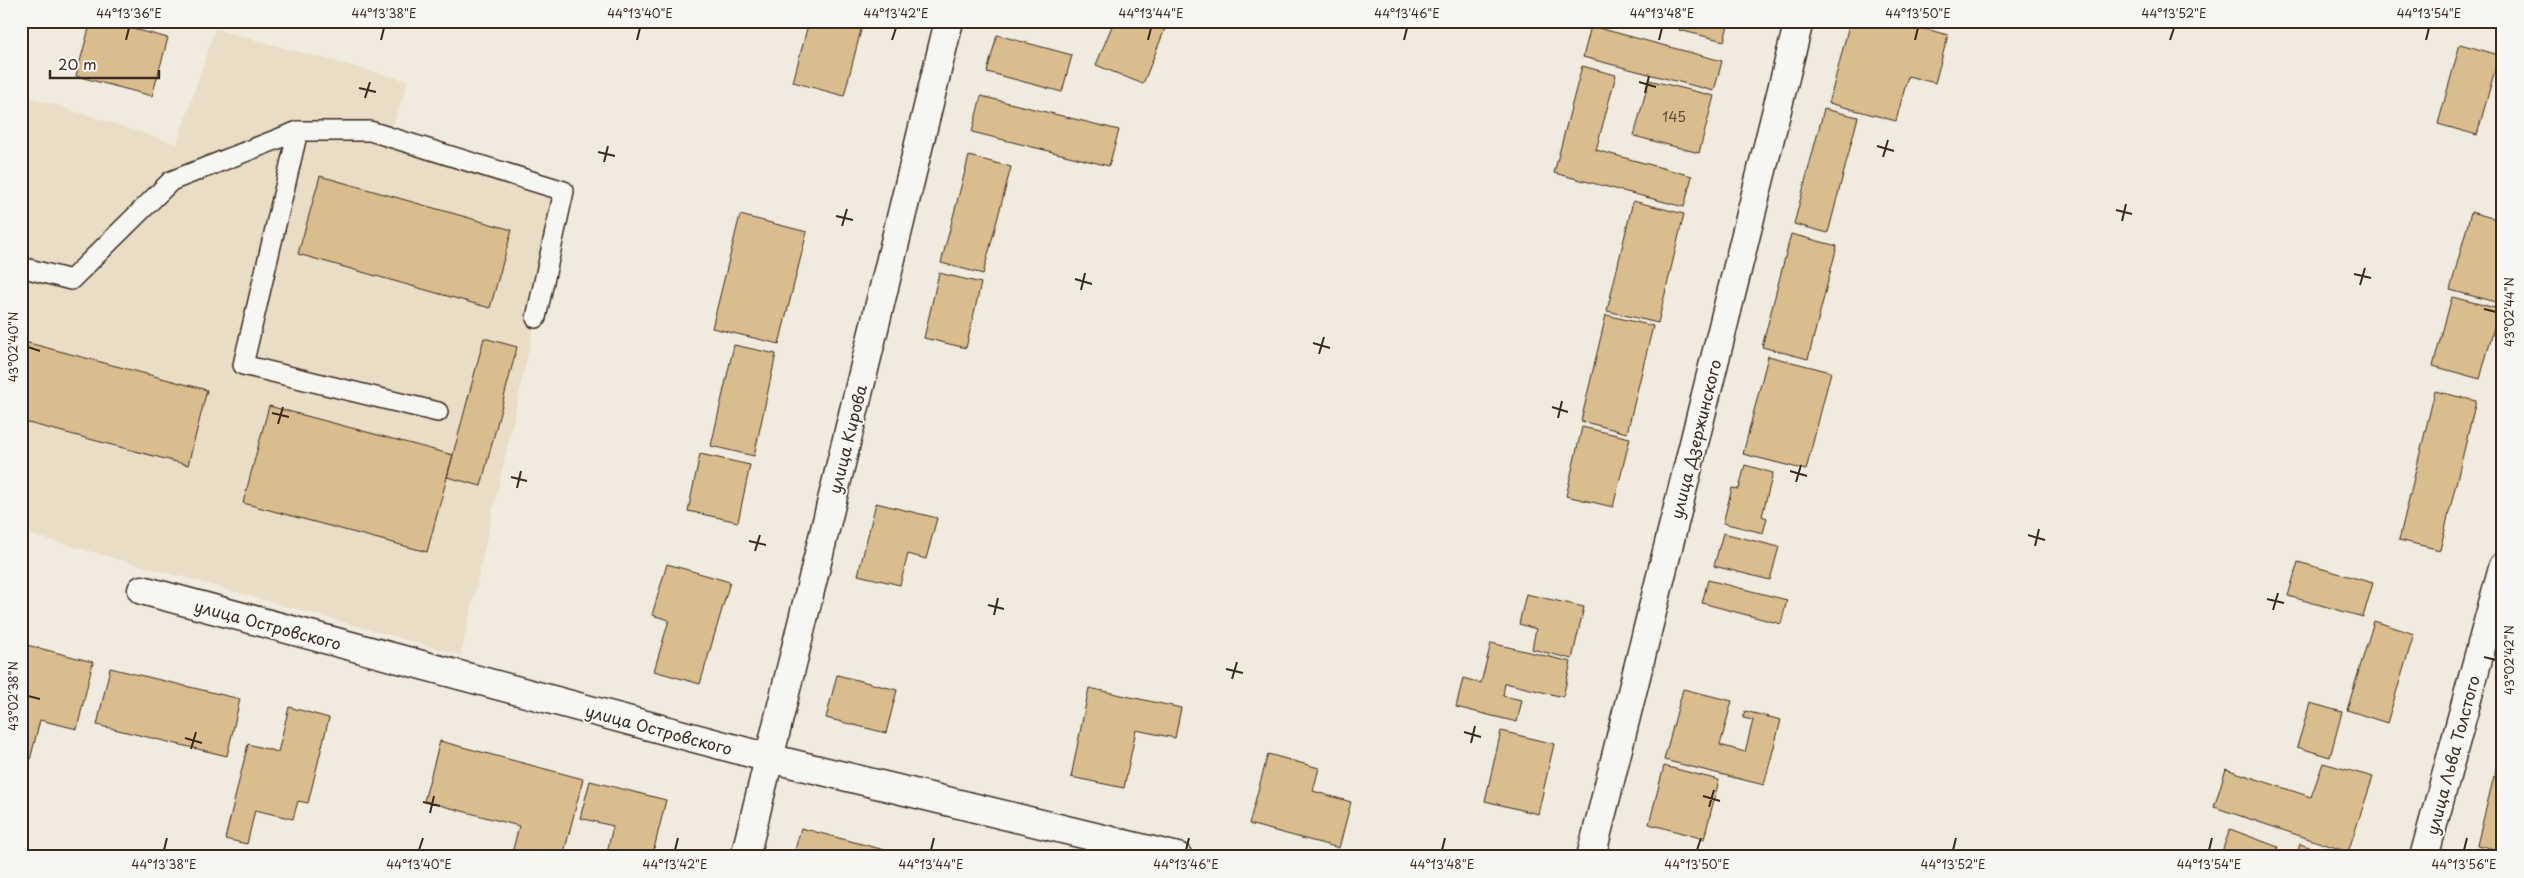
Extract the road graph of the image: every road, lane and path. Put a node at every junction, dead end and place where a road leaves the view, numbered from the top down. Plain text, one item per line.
1 (949, 21) edge
2 (1799, 21) edge
3 (298, 131) junction
4 (21, 266) edge
5 (536, 318) dead end
6 (438, 412) dead end
7 (2503, 567) edge
8 (142, 590) dead end
9 (769, 758) junction
10 (745, 857) edge
11 (1178, 857) edge
12 (1591, 857) edge
13 (2424, 857) edge

1 - 9 street, улица Кирова
2 - 12 street, улица Дзержинского
3 - 4 lane
3 - 5 lane
3 - 6 lane
7 - 13 street, улица Льва Толстого
8 - 9 street, улица Островского
9 - 10 street, улица Кирова
9 - 11 street, улица Островского

